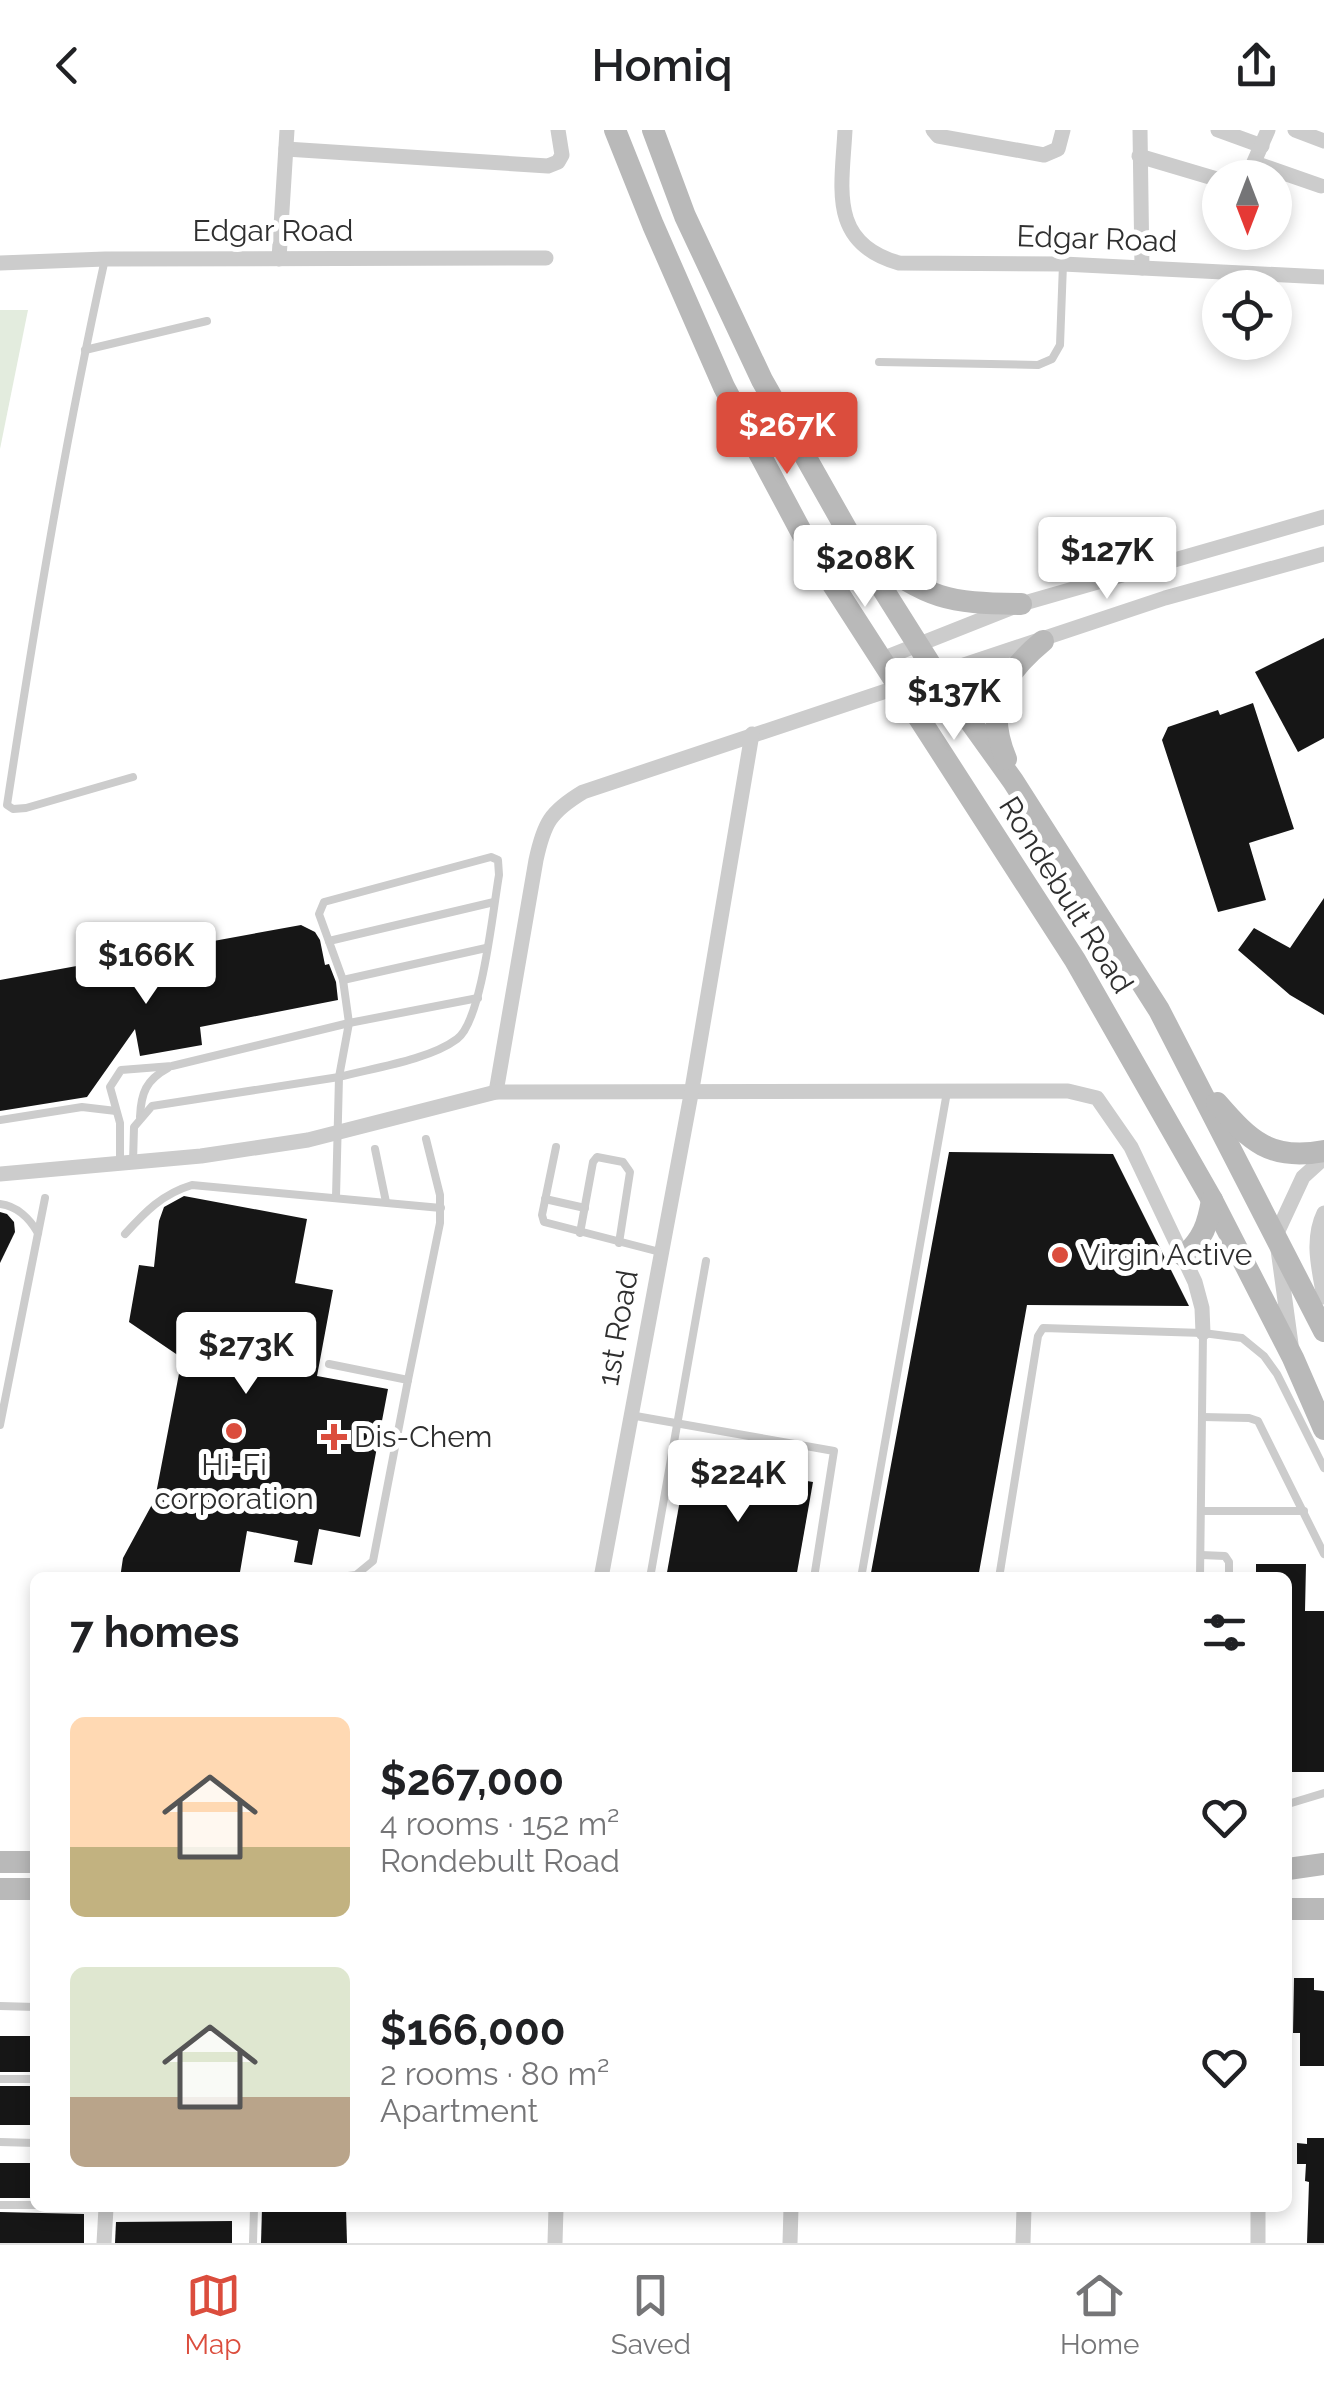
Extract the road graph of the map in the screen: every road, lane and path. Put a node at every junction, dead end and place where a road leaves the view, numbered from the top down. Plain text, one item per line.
1 (287, 130) edge
2 (558, 130) edge
3 (615, 130) edge
4 (653, 130) edge
5 (845, 130) edge
6 (934, 130) edge
7 (1064, 130) edge
8 (1140, 130) edge
9 (1218, 130) edge
10 (1268, 130) edge
11 (1294, 130) edge
12 (1324, 142) edge
13 (1262, 146) junction
14 (286, 149) junction
15 (1140, 156) junction
16 (1256, 160) edge
17 (1202, 175) edge
18 (1292, 179) edge
19 (1321, 186) dead end
20 (546, 258) dead end
21 (105, 259) junction
22 (279, 259) junction
23 (0, 263) edge
24 (1063, 264) junction
25 (1142, 268) junction
26 (1324, 277) edge
27 (207, 320) dead end
28 (85, 350) junction
29 (879, 362) dead end
30 (1324, 517) edge
31 (857, 548) junction
32 (1324, 554) edge
33 (1021, 604) junction
34 (1043, 641) junction
35 (918, 643) junction
36 (882, 659) junction
37 (938, 675) junction
38 (900, 689) junction
39 (752, 734) junction
40 (134, 778) dead end
41 (1013, 781) junction
42 (494, 902) junction
43 (328, 942) junction
44 (486, 948) junction
45 (343, 980) junction
46 (478, 998) junction
47 (349, 1022) junction
48 (172, 1066) junction
49 (338, 1077) junction
50 (1196, 1078) junction
51 (692, 1090) junction
52 (496, 1092) junction
53 (947, 1092) junction
54 (116, 1111) junction
55 (140, 1118) junction
56 (0, 1120) edge
57 (338, 1132) junction
58 (426, 1139) dead end
59 (556, 1148) dead end
60 (374, 1149) dead end
61 (1324, 1154) edge
62 (127, 1163) junction
63 (0, 1174) edge
64 (336, 1197) junction
65 (45, 1198) dead end
66 (546, 1199) junction
67 (1212, 1200) junction
68 (386, 1202) junction
69 (0, 1204) edge
70 (441, 1208) junction
71 (585, 1208) junction
72 (1324, 1214) edge
73 (580, 1233) junction
74 (38, 1234) junction
75 (125, 1234) dead end
76 (1276, 1235) junction
77 (619, 1243) junction
78 (660, 1252) junction
79 (1184, 1256) junction
80 (706, 1261) dead end
81 (1324, 1297) edge
82 (1324, 1330) edge
83 (1203, 1333) junction
84 (1293, 1358) junction
85 (329, 1364) dead end
86 (408, 1380) junction
87 (630, 1415) junction
88 (1203, 1417) junction
89 (0, 1424) edge
90 (677, 1425) junction
91 (1324, 1429) edge
92 (1324, 1468) edge
93 (1201, 1511) junction
94 (1304, 1511) junction
95 (1200, 1554) junction
96 (1324, 1554) edge
97 (360, 1572) edge
98 (602, 1572) edge
99 (651, 1572) edge
100 (815, 1572) edge
101 (862, 1572) edge
102 (1000, 1572) edge
103 (1200, 1572) edge
104 (1229, 1572) edge
105 (1324, 1794) edge
106 (1292, 1803) edge
107 (0, 1862) edge
108 (30, 1862) edge
109 (1324, 1864) edge
110 (1292, 1871) edge
111 (1292, 1872) edge
112 (1324, 1875) edge
113 (0, 1889) edge
114 (30, 1889) edge
115 (1292, 1909) edge
116 (1324, 1909) edge
117 (0, 2006) edge
118 (30, 2007) edge
119 (30, 2078) edge
120 (0, 2079) edge
121 (0, 2142) edge
122 (30, 2143) edge
123 (0, 2205) edge
124 (30, 2205) edge
125 (106, 2212) edge
126 (254, 2212) edge
127 (556, 2212) edge
128 (791, 2212) edge
129 (1024, 2212) edge
130 (1258, 2212) edge
131 (104, 2243) edge
132 (253, 2243) edge
133 (555, 2243) edge
134 (790, 2243) edge
135 (1023, 2243) edge
136 (1258, 2243) edge

1 - 14 street
2 - 14 street
3 - 36 main road, Rondebult Road
4 - 31 main road, Rondebult Road
5 - 24 street, Edgar Road
6 - 7 street
8 - 15 street
9 - 13 street
10 - 13 street
11 - 12 street
13 - 16 street
14 - 22 street
15 - 17 street
15 - 25 street
18 - 19 street
20 - 22 street, Edgar Road
21 - 22 street, Edgar Road
21 - 23 street, Edgar Road
21 - 28 lane
24 - 25 street, Edgar Road
24 - 29 lane
25 - 26 street, Edgar Road
27 - 28 lane
28 - 40 lane
30 - 33 street
31 - 33 main road
31 - 35 main road, Rondebult Road
32 - 34 street
33 - 35 street
34 - 37 street
34 - 41 main road
35 - 36 street
35 - 37 main road, Rondebult Road
36 - 38 main road, Rondebult Road
37 - 38 street
37 - 41 main road, Rondebult Road
38 - 39 street
38 - 67 main road, Rondebult Road
39 - 51 street, 1st Road
39 - 52 street
41 - 50 main road, Rondebult Road
42 - 43 lane
42 - 43 lane
42 - 44 lane
43 - 45 lane
44 - 45 lane
44 - 46 lane
45 - 47 lane
46 - 47 lane
46 - 49 lane
47 - 48 lane
47 - 49 lane
48 - 54 lane
48 - 55 lane
49 - 55 lane
49 - 57 lane
50 - 61 main road
50 - 76 main road, Rondebult Road
51 - 52 street
51 - 53 street
51 - 78 street, 1st Road
52 - 57 street
53 - 79 street
53 - 101 lane
54 - 56 lane
54 - 62 lane
55 - 62 lane
57 - 62 street
57 - 64 lane
58 - 70 lane
59 - 66 lane
60 - 68 lane
61 - 76 street
62 - 63 street
64 - 68 lane
64 - 75 lane
65 - 74 lane
66 - 71 lane
66 - 73 lane
67 - 79 main road
67 - 84 main road, Rondebult Road
68 - 70 lane
69 - 74 lane
70 - 86 lane
71 - 73 lane
71 - 77 lane
72 - 81 street
73 - 77 lane
74 - 89 lane
76 - 82 main road, Rondebult Road
76 - 84 street
77 - 78 lane
78 - 87 street, 1st Road
79 - 83 street
80 - 90 lane
83 - 88 lane
83 - 92 lane
83 - 102 lane
84 - 91 main road, Rondebult Road
85 - 86 lane
86 - 97 lane
87 - 90 lane
87 - 98 street, 1st Road
88 - 93 lane
88 - 94 lane
90 - 99 lane
90 - 100 lane
93 - 94 lane
93 - 95 lane
94 - 96 lane
95 - 103 lane
95 - 104 lane
105 - 106 lane
107 - 108 main road
109 - 110 main road
111 - 112 main road
113 - 114 main road
115 - 116 main road
117 - 118 lane
119 - 120 lane
121 - 122 lane
123 - 124 lane
125 - 131 street
126 - 132 lane
127 - 133 street
128 - 134 street
129 - 135 street
130 - 136 street

